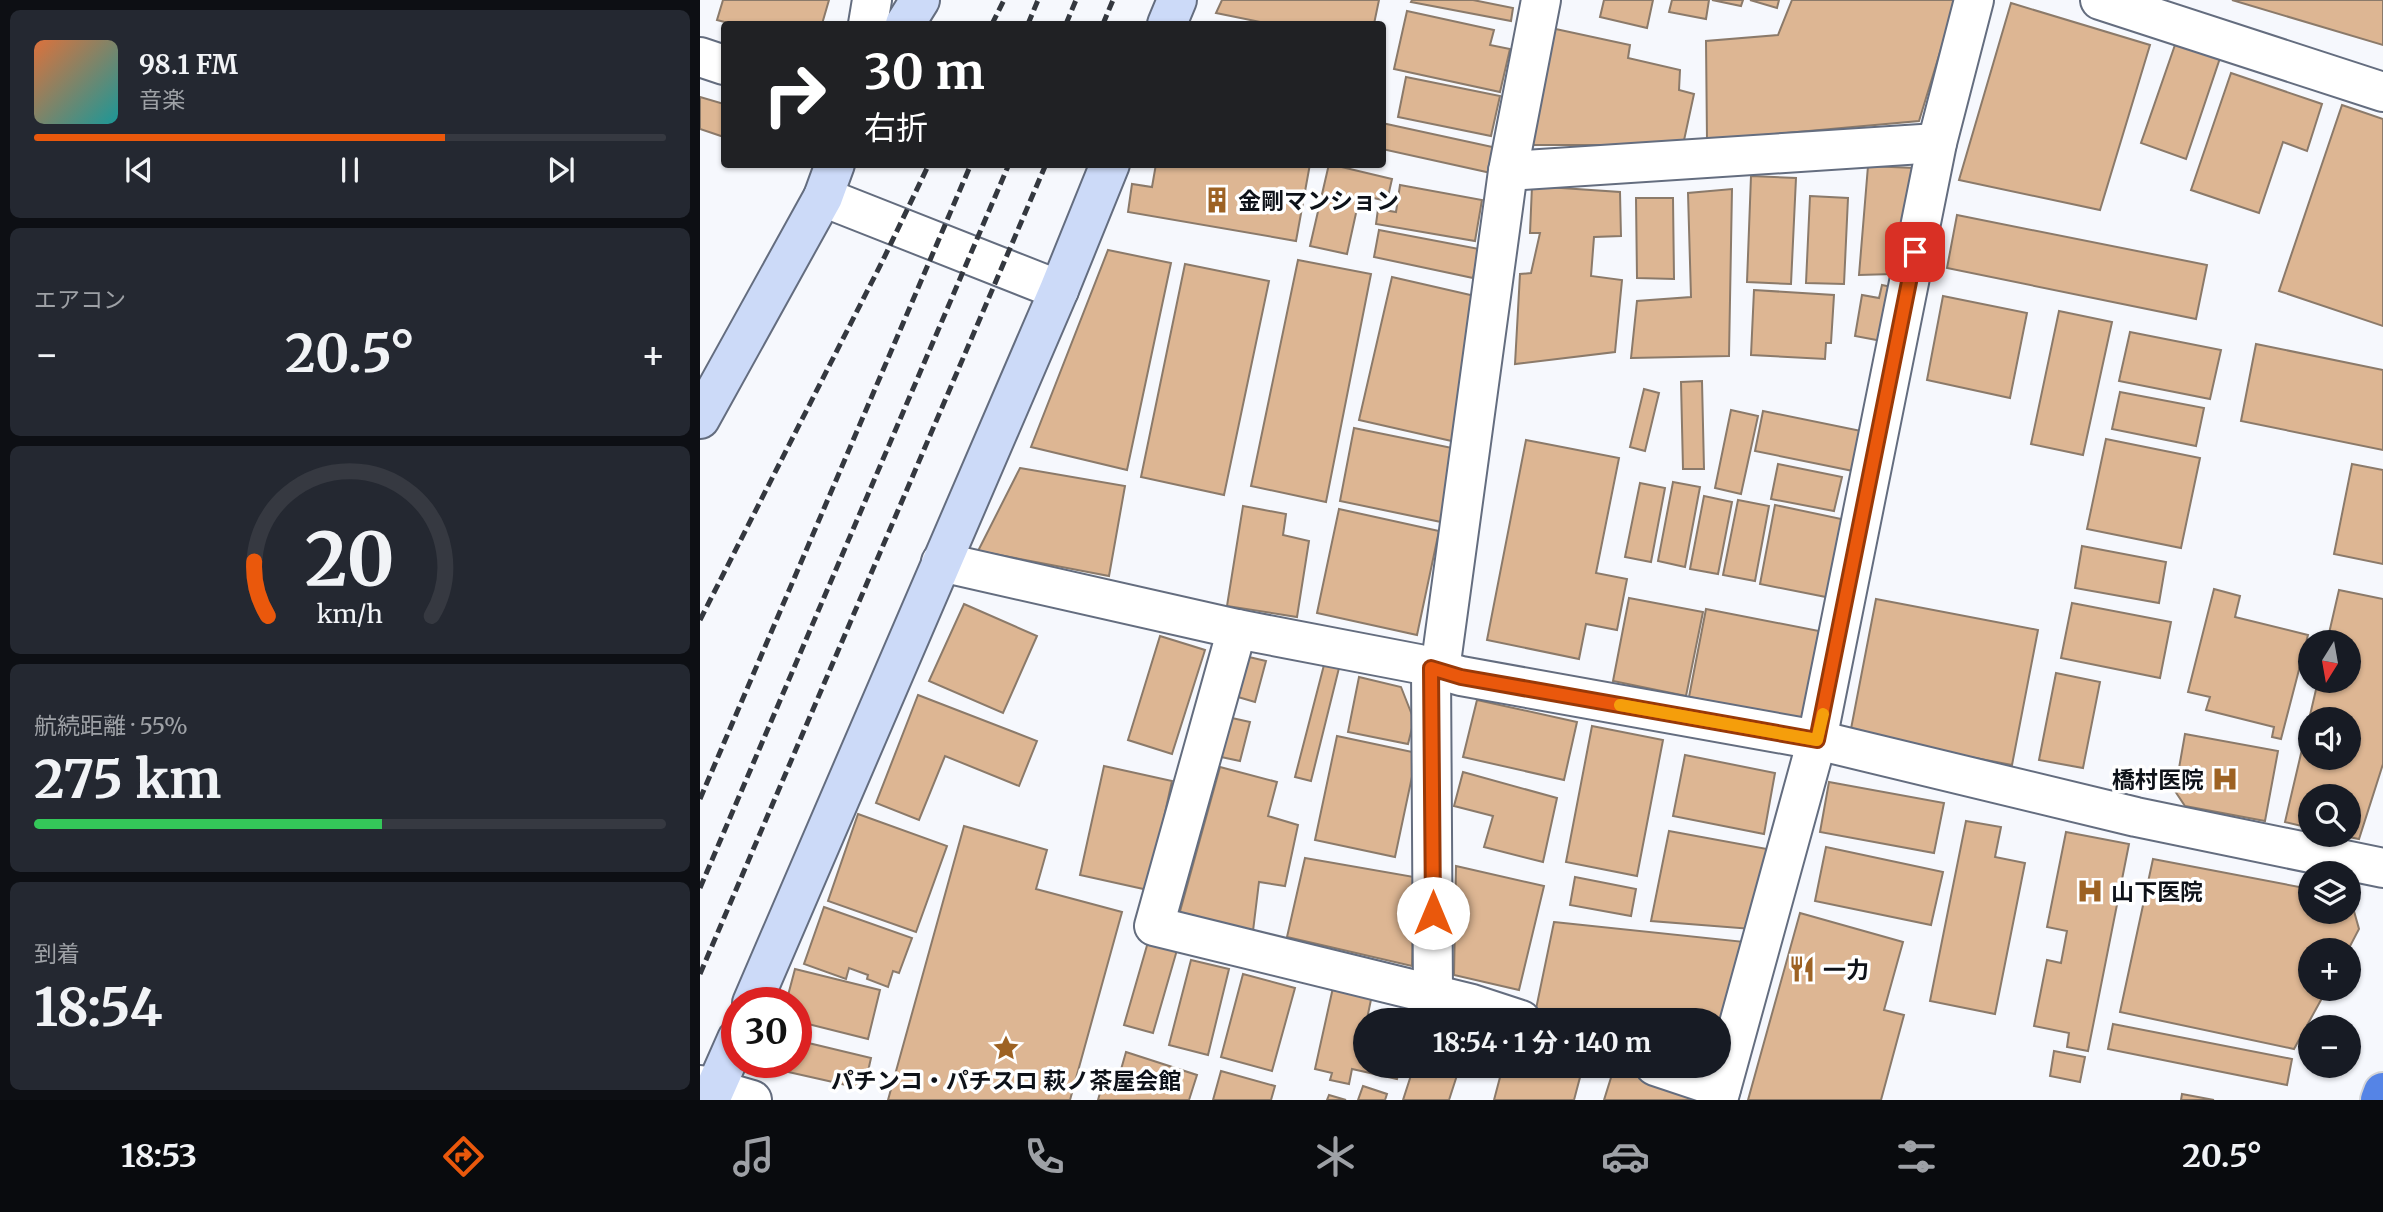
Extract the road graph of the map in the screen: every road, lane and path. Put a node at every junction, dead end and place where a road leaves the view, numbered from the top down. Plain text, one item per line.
1 (872, 0) edge
2 (920, 0) edge
3 (1177, 0) edge
4 (1541, 0) edge
5 (1974, 0) edge
6 (2100, 0) edge
7 (868, 21) edge
8 (907, 21) edge
9 (1168, 21) edge
10 (700, 57) edge
11 (721, 64) edge
12 (2383, 92) edge
13 (1937, 143) junction
14 (1108, 168) edge
15 (1508, 171) junction
16 (829, 181) edge
17 (1059, 290) junction
18 (700, 419) edge
19 (941, 562) junction
20 (1237, 629) junction
21 (1435, 669) junction
22 (1817, 740) junction
23 (2383, 868) edge
24 (759, 987) edge
25 (1433, 994) junction
26 (1484, 1008) edge
27 (721, 1069) edge
28 (1683, 1078) edge
29 (709, 1091) edge
30 (2383, 1092) edge
31 (1720, 1094) edge
32 (752, 1100) edge
33 (2380, 1100) edge

1 - 7 street
2 - 8 street
3 - 9 street
4 - 15 street
5 - 13 street
6 - 12 street
10 - 11 street
13 - 15 street
13 - 22 street
14 - 17 street
15 - 21 street
16 - 17 street
16 - 18 street
17 - 19 street
19 - 20 street
19 - 24 street
20 - 21 street
20 - 25 street
21 - 22 street
21 - 25 street
22 - 23 street
22 - 31 street
25 - 26 street
27 - 29 street
28 - 31 street
29 - 32 street
30 - 33 highway

